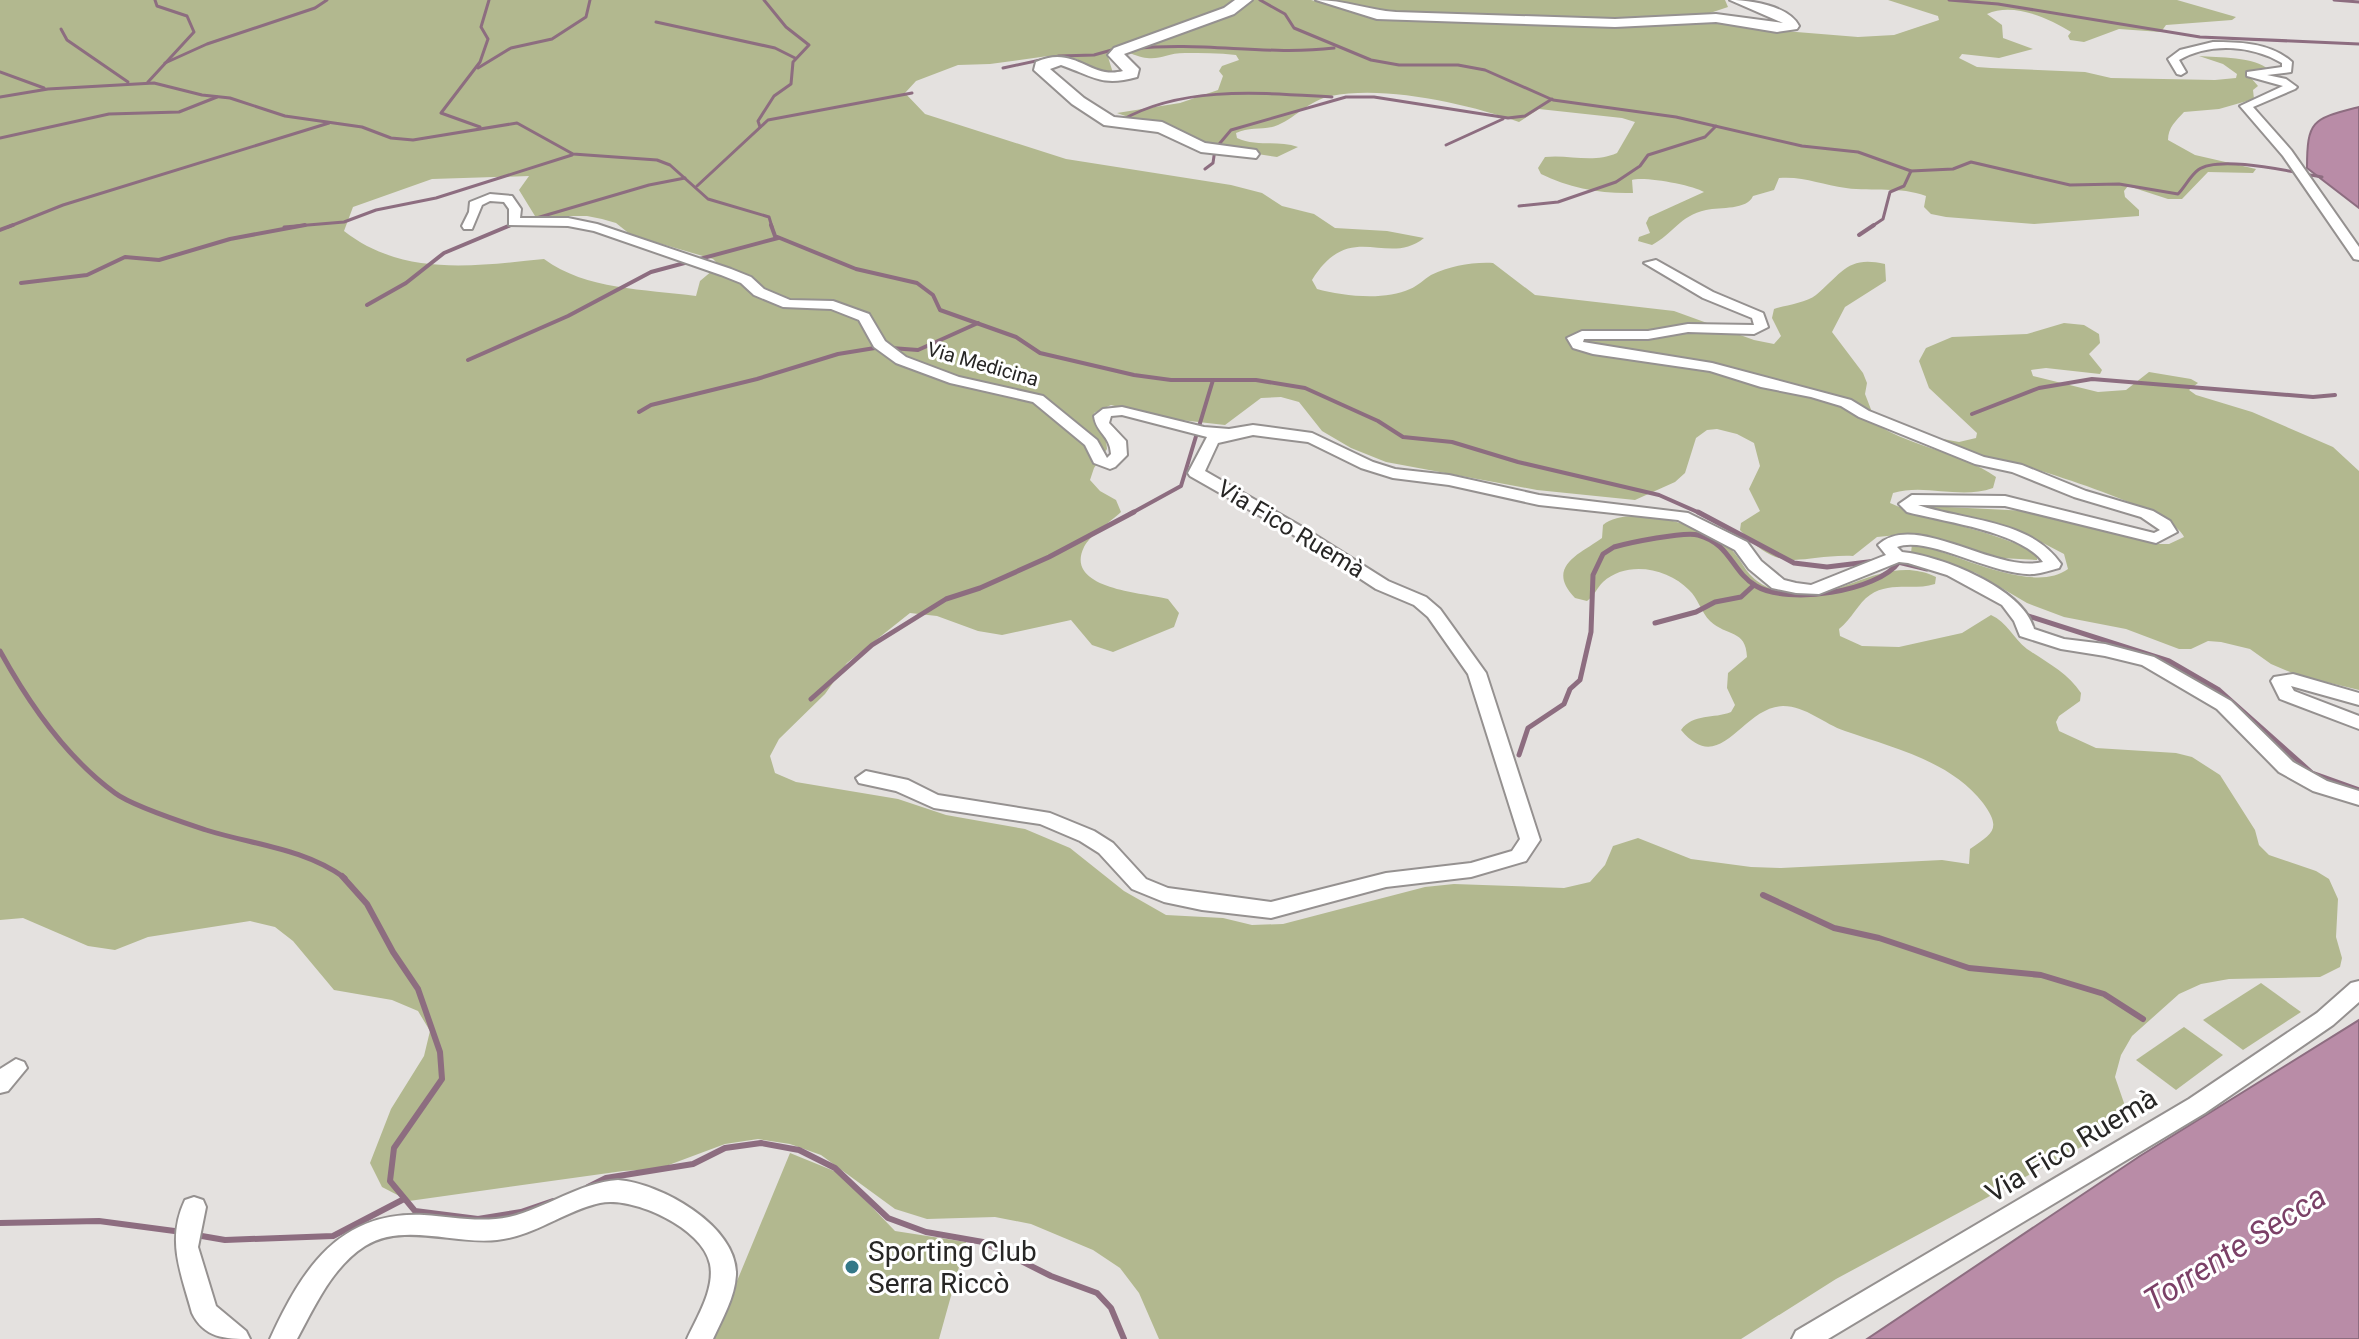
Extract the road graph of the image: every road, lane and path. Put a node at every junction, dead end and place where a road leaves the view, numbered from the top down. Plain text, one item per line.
1 (1245, 0) edge
2 (1323, 0) edge
3 (1737, 0) edge
4 (2181, 72) dead end
5 (1250, 154) dead end
6 (468, 226) dead end
7 (2359, 256) edge
8 (1651, 263) dead end
9 (1230, 433) junction
10 (1897, 557) junction
11 (2359, 699) edge
12 (2359, 723) edge
13 (866, 778) dead end
14 (2359, 798) edge
15 (2359, 989) edge
16 (194, 1207) dead end
17 (237, 1339) edge
18 (283, 1339) edge
19 (700, 1339) edge
20 (1805, 1339) edge

1 - 5 street
2 - 3 street
4 - 7 street
6 - 9 street, Via Medicina
8 - 10 street
9 - 10 street
9 - 13 street, Via Fico Ruemà
10 - 14 street
11 - 12 street
15 - 20 street, Via Fico Ruemà
16 - 17 street
18 - 19 street

